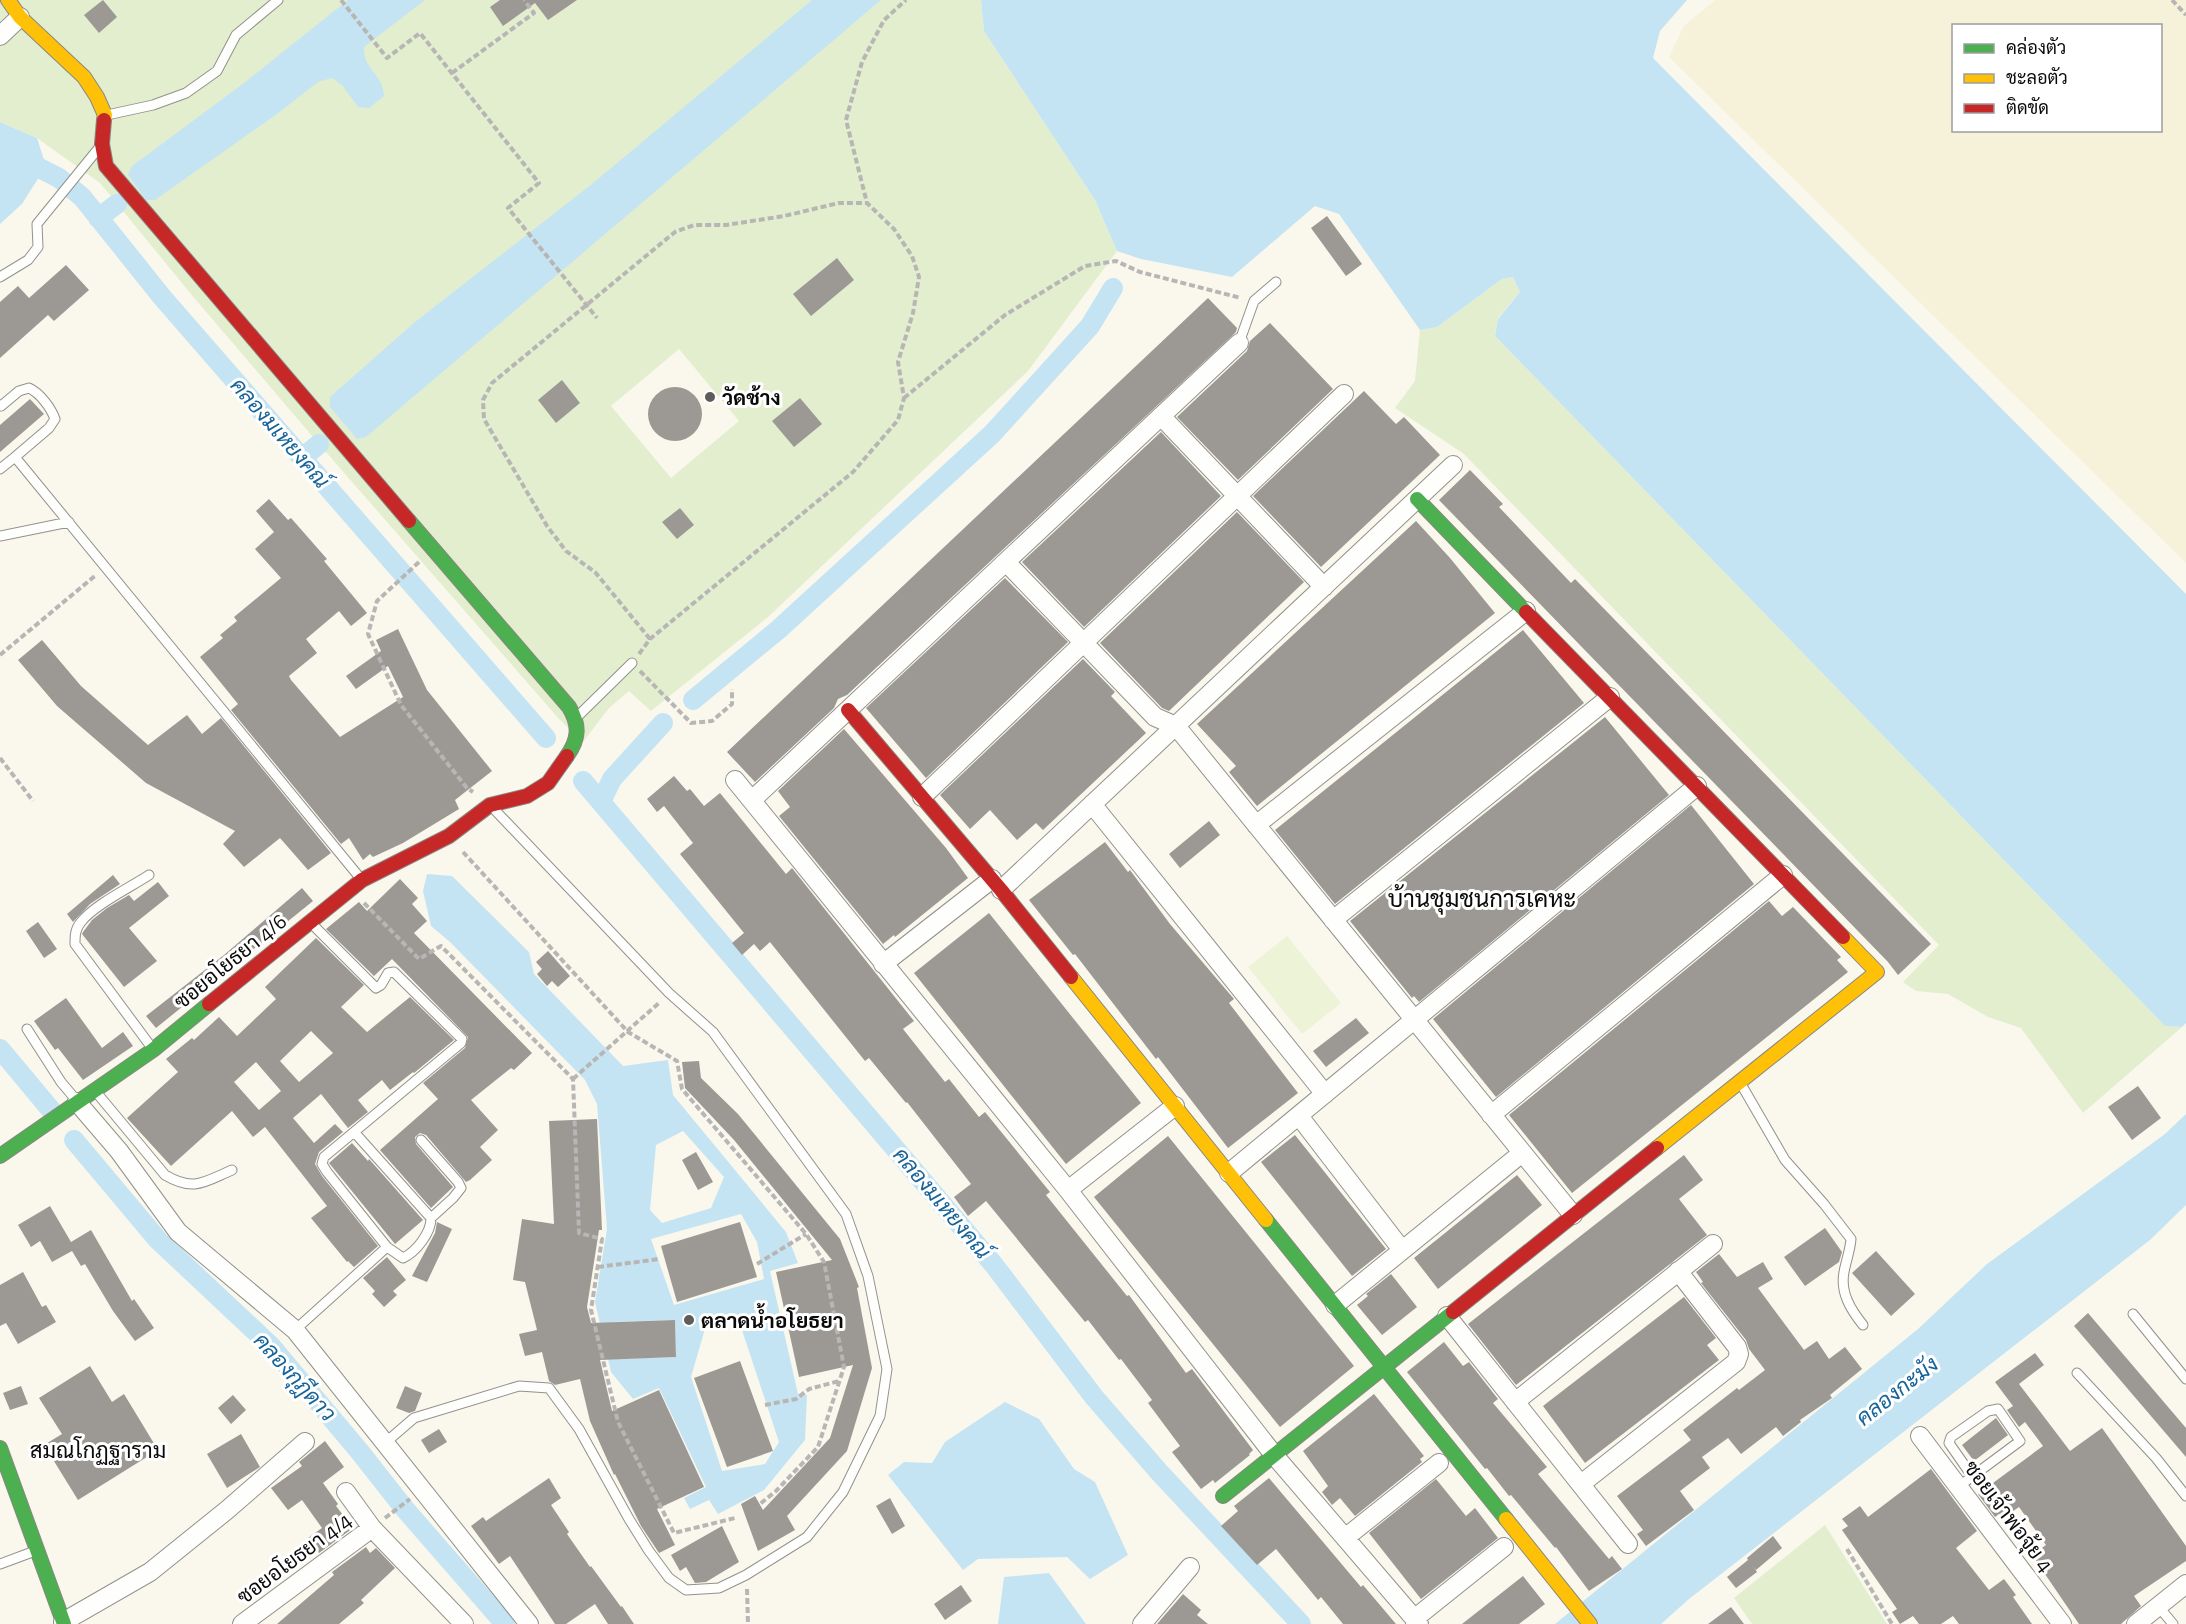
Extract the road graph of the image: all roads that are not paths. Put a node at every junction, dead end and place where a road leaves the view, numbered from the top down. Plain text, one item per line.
1 (8, 0) edge
2 (278, 0) edge
3 (20, 17) junction
4 (0, 36) edge
5 (105, 115) junction
6 (102, 144) junction
7 (0, 277) edge
8 (1276, 282) dead end
9 (1239, 343) joint
10 (1344, 394) dead end
11 (0, 406) edge
12 (1161, 417) junction
13 (15, 457) junction
14 (1453, 465) dead end
15 (0, 469) edge
16 (1237, 496) junction
17 (1417, 499) junction
18 (69, 522) junction
19 (0, 536) edge
20 (1006, 562) junction
21 (1324, 587) junction
22 (1526, 611) junction
23 (1083, 642) junction
24 (632, 663) road end
25 (1610, 697) junction
26 (848, 710) junction
27 (576, 718) junction
28 (1176, 726) junction
29 (735, 780) dead end
30 (1697, 786) junction
31 (922, 796) junction
32 (752, 800) junction
33 (1092, 804) junction
34 (490, 805) junction
35 (1256, 825) junction
36 (149, 875) dead end
37 (1783, 876) junction
38 (996, 884) junction
39 (357, 885) junction
40 (1333, 920) junction
41 (310, 922) junction
42 (884, 963) junction
43 (1414, 1020) junction
44 (27, 1029) dead end
45 (153, 1050) junction
46 (1740, 1082) junction
47 (95, 1091) junction
48 (1325, 1094) junction
49 (77, 1102) junction
50 (1175, 1106) junction
51 (1491, 1115) junction
52 (1299, 1116) junction
53 (355, 1133) junction
54 (421, 1140) dead end
55 (2, 1150) edge
56 (1522, 1153) junction
57 (232, 1170) dead end
58 (1229, 1173) junction
59 (1068, 1190) junction
60 (1573, 1215) junction
61 (431, 1218) junction
62 (1713, 1244) dead end
63 (387, 1247) junction
64 (1402, 1250) junction
65 (1678, 1271) junction
66 (1335, 1305) junction
67 (2133, 1314) dead end
68 (1447, 1316) junction
69 (1863, 1325) dead end
70 (295, 1330) junction
71 (1385, 1366) junction
72 (2077, 1373) dead end
73 (2186, 1379) edge
74 (1515, 1402) junction
75 (1920, 1436) dead end
76 (305, 1442) dead end
77 (385, 1443) junction
78 (0, 1448) edge
79 (1274, 1455) junction
80 (1439, 1463) dead end
81 (1965, 1481) junction
82 (1581, 1484) junction
83 (346, 1492) dead end
84 (1223, 1496) dead end
85 (2186, 1496) edge
86 (377, 1524) junction
87 (1345, 1538) junction
88 (1628, 1544) dead end
89 (1504, 1547) dead end
90 (37, 1550) junction
91 (0, 1564) edge
92 (1190, 1567) dead end
93 (2186, 1584) edge
94 (2158, 1606) junction
95 (1416, 1621) edge
96 (63, 1623) edge
97 (1145, 1623) edge
98 (242, 1624) edge
99 (464, 1624) edge
100 (530, 1624) edge
101 (1590, 1624) edge
102 (2062, 1624) edge
103 (2136, 1624) edge
104 (2173, 1624) edge

1 - 3 street
2 - 5 lane
3 - 4 street
3 - 5 street
5 - 6 street
6 - 7 lane
6 - 27 street
8 - 9 lane
9 - 12 street
10 - 16 street
11 - 13 lane
12 - 16 street
12 - 20 street
13 - 15 lane
13 - 18 lane
14 - 17 street
16 - 21 street
16 - 23 street
17 - 21 street
17 - 22 street
18 - 19 lane
18 - 39 lane
20 - 23 street
20 - 26 street
21 - 28 street
22 - 25 street
22 - 35 street
23 - 28 street
23 - 31 street
24 - 27 lane
25 - 30 street
25 - 40 street
26 - 31 street
26 - 32 street
27 - 34 street
28 - 33 street
28 - 35 street
29 - 32 street
30 - 37 street
30 - 43 street
31 - 38 street
32 - 42 street
33 - 38 street
33 - 48 street
34 - 39 street, ซอยอโยธยา 4/6
34 - 77 lane
35 - 40 street
36 - 45 lane
37 - 46 street
37 - 51 street
38 - 42 street
38 - 50 street
39 - 41 street, ซอยอโยธยา 4/6
40 - 43 street
41 - 45 street, ซอยอโยธยา 4/6
41 - 53 lane
42 - 59 street
43 - 48 street
43 - 51 street
44 - 49 lane
45 - 47 street, ซอยอโยธยา 4/6
46 - 60 street
46 - 69 lane
47 - 49 street, ซอยอโยธยา 4/6
47 - 57 lane
48 - 52 street
49 - 55 street, ซอยอโยธยา 4/6
49 - 70 street
50 - 58 street
50 - 59 street
51 - 56 street
52 - 58 street
52 - 64 street
53 - 61 lane
53 - 63 lane
54 - 61 lane
56 - 60 street
56 - 64 street
58 - 66 street
59 - 79 street
60 - 68 street
61 - 63 lane
62 - 65 street
63 - 70 lane
64 - 66 street
65 - 74 street
65 - 82 street
66 - 71 street
67 - 73 lane
68 - 71 street
68 - 74 street
70 - 77 street
71 - 79 street
71 - 101 street
72 - 85 lane
74 - 82 street
75 - 81 street, ซอยเจ้าพ่อจุ้ย 4
76 - 96 street
77 - 100 street
78 - 90 street
79 - 84 street
79 - 87 street
80 - 87 street
81 - 81 lane
81 - 102 street, ซอยเจ้าพ่อจุ้ย 4
82 - 88 street
83 - 86 street
86 - 98 street, ซอยอโยธยา 4/4
86 - 99 street
87 - 95 street
89 - 95 street
90 - 91 lane
90 - 96 street
92 - 97 street
93 - 94 street
94 - 103 street
94 - 104 lane

